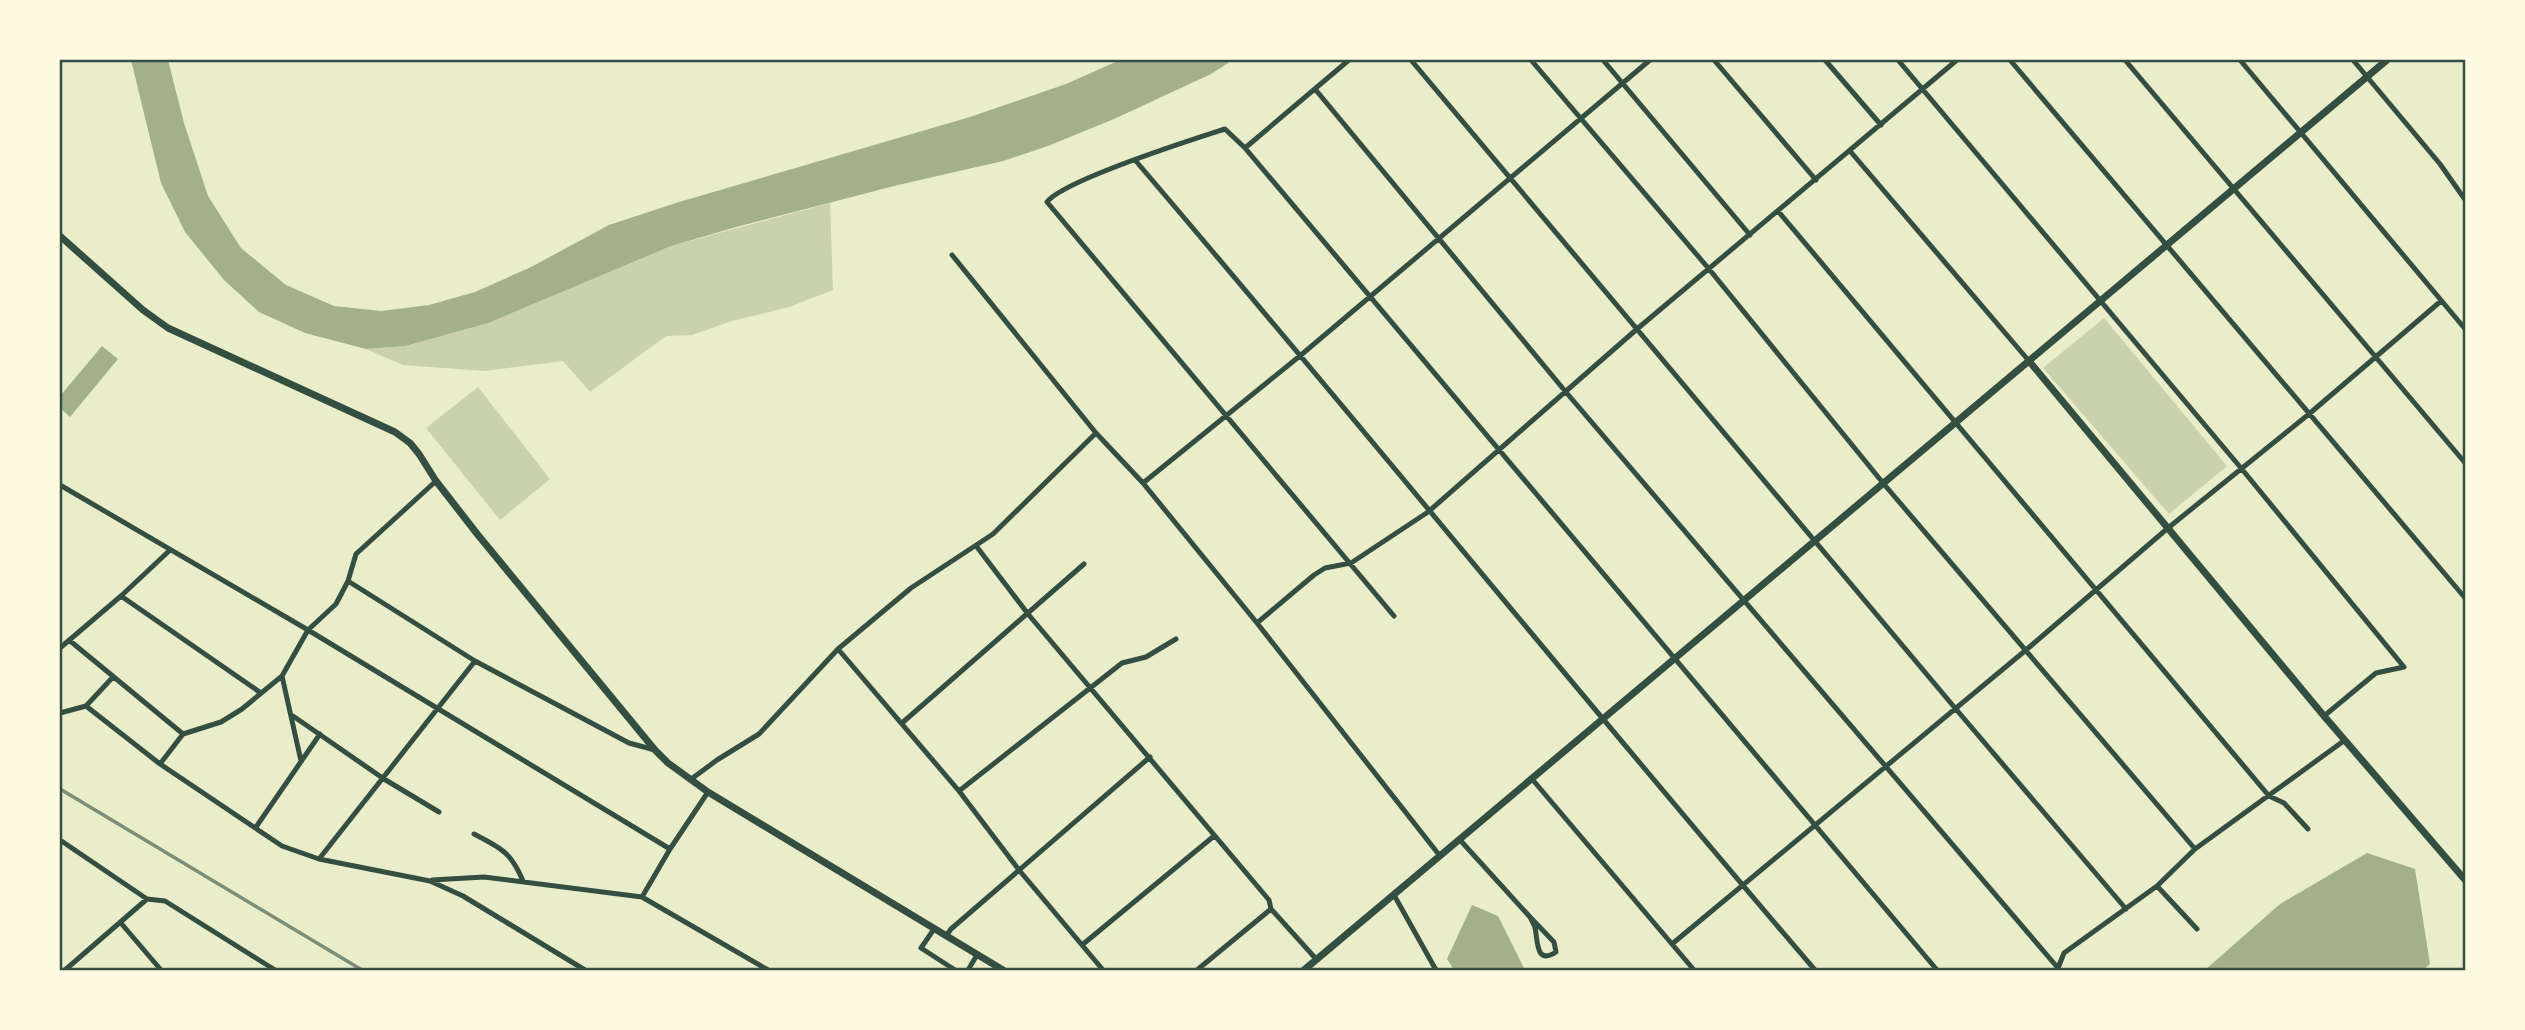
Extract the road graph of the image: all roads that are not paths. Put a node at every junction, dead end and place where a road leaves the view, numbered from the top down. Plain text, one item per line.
1 (1349, 60) edge
2 (1411, 60) edge
3 (1531, 60) edge
4 (1603, 60) edge
5 (1650, 60) edge
6 (1714, 60) edge
7 (1825, 60) edge
8 (1898, 60) edge
9 (1957, 60) edge
10 (2011, 60) edge
11 (2124, 60) edge
12 (2240, 60) edge
13 (2353, 60) edge
14 (2387, 60) edge
15 (2367, 76) junction
16 (1623, 83) junction
17 (1315, 89) junction
18 (1923, 89) junction
19 (1580, 119) junction
20 (1881, 125) junction
21 (2301, 132) junction
22 (1245, 148) junction
23 (1850, 150) junction
24 (1135, 160) junction
25 (1510, 177) junction
26 (1816, 180) junction
27 (2234, 188) junction
28 (2466, 201) edge
29 (1778, 211) junction
30 (1751, 235) junction
31 (60, 236) edge
32 (1438, 239) junction
33 (2167, 245) junction
34 (952, 255) dead end
35 (1709, 269) junction
36 (1369, 297) junction
37 (2100, 301) junction
38 (2441, 301) junction
39 (1637, 329) junction
40 (2466, 330) edge
41 (1301, 355) junction
42 (2375, 357) junction
43 (2029, 361) junction
44 (1565, 391) junction
45 (1226, 414) junction
46 (2309, 414) junction
47 (1955, 422) junction
48 (1096, 433) junction
49 (1499, 449) junction
50 (2466, 464) edge
51 (2241, 468) junction
52 (436, 481) junction
53 (1884, 483) junction
54 (1143, 484) junction
55 (60, 485) edge
56 (1428, 512) junction
57 (2168, 528) junction
58 (1815, 541) junction
59 (977, 547) junction
60 (169, 551) junction
61 (1351, 563) junction
62 (1084, 564) dead end
63 (348, 581) junction
64 (2096, 590) junction
65 (121, 596) junction
66 (2466, 598) edge
67 (1744, 601) junction
68 (1028, 614) junction
69 (1394, 616) dead end
70 (1257, 623) junction
71 (308, 630) junction
72 (1176, 639) dead end
73 (69, 640) junction
74 (60, 648) edge
75 (838, 649) junction
76 (2026, 650) junction
77 (1674, 658) junction
78 (475, 661) junction
79 (282, 676) junction
80 (113, 677) junction
81 (1092, 688) junction
82 (261, 693) junction
83 (86, 706) junction
84 (1955, 708) junction
85 (437, 709) junction
86 (60, 713) edge
87 (293, 716) junction
88 (2324, 716) junction
89 (1604, 719) junction
90 (902, 723) junction
91 (183, 734) junction
92 (320, 734) junction
93 (2345, 740) junction
94 (655, 750) junction
95 (1150, 757) junction
96 (301, 761) junction
97 (160, 764) junction
98 (1886, 767) junction
99 (384, 779) junction
100 (1532, 779) junction
101 (690, 780) junction
102 (959, 791) junction
103 (708, 792) junction
104 (2269, 796) junction
105 (439, 812) dead end
106 (1816, 826) junction
107 (256, 827) junction
108 (2308, 829) dead end
109 (474, 834) dead end
110 (1214, 836) junction
111 (60, 840) edge
112 (1460, 840) junction
113 (670, 849) junction
114 (2195, 849) junction
115 (1440, 856) junction
116 (320, 859) junction
117 (1019, 870) junction
118 (430, 881) junction
119 (523, 881) junction
120 (2466, 881) edge
121 (1742, 885) junction
122 (2157, 886) junction
123 (1394, 895) junction
124 (642, 897) junction
125 (147, 899) junction
126 (1271, 909) junction
127 (2126, 909) junction
128 (1530, 917) junction
129 (120, 922) junction
130 (934, 929) junction
131 (2197, 929) dead end
132 (946, 936) junction
133 (1672, 944) junction
134 (1082, 945) junction
135 (977, 955) junction
136 (1317, 960) junction
137 (2057, 969) edge
138 (65, 971) edge
139 (161, 971) edge
140 (275, 971) edge
141 (585, 971) edge
142 (768, 971) edge
143 (956, 971) edge
144 (968, 971) edge
145 (1003, 971) edge
146 (1102, 971) edge
147 (1198, 971) edge
148 (1304, 971) edge
149 (1436, 971) edge
150 (1694, 971) edge
151 (1815, 971) edge
152 (1937, 971) edge

1 - 17 street
2 - 25 street
3 - 19 street
4 - 16 street
5 - 16 street
6 - 26 street
7 - 20 street
8 - 18 street
9 - 18 street
10 - 33 street
11 - 27 street
12 - 21 street
13 - 15 street
14 - 15 street
15 - 21 street
15 - 28 street
16 - 19 street
16 - 30 street
17 - 22 street
17 - 32 street
18 - 20 street
18 - 37 street
19 - 25 street
19 - 35 street
20 - 23 street
21 - 27 street
21 - 38 street
22 - 24 street
22 - 36 street
23 - 26 street
23 - 43 street
24 - 41 street
24 - 45 street
25 - 32 street
25 - 39 street
26 - 29 street
27 - 33 street
27 - 42 street
29 - 30 street
29 - 47 street
30 - 35 street
31 - 52 street
32 - 36 street
32 - 44 street
33 - 37 street
33 - 46 street
34 - 48 street
35 - 39 street
35 - 53 street
36 - 41 street
36 - 49 street
37 - 43 street
37 - 51 street
38 - 40 street
38 - 42 street
39 - 44 street
39 - 58 street
41 - 45 street
41 - 56 street
42 - 46 street
42 - 50 street
43 - 47 street
43 - 57 street
44 - 49 street
44 - 67 street
45 - 54 street
45 - 61 street
46 - 51 street
46 - 66 street
47 - 53 street
47 - 64 street
48 - 54 street
48 - 59 street
49 - 56 street
49 - 77 street
51 - 57 street
51 - 88 street
52 - 63 street
52 - 94 street
53 - 58 street
53 - 76 street
54 - 70 street
55 - 60 street
56 - 61 street
56 - 89 street
57 - 64 street
57 - 88 street
58 - 67 street
58 - 84 street
59 - 68 street
59 - 75 street
60 - 65 street
60 - 71 street
61 - 69 street
61 - 70 street
62 - 68 street
63 - 71 street
63 - 78 street
64 - 76 street
64 - 104 street
65 - 73 street
65 - 82 street
67 - 77 street
67 - 98 street
68 - 81 street
68 - 90 street
70 - 115 street
71 - 79 street
71 - 85 street
72 - 81 street
73 - 74 street
73 - 80 street
75 - 90 street
75 - 101 street
76 - 84 street
76 - 114 street
77 - 89 street
77 - 106 street
78 - 85 street
78 - 94 street
79 - 82 street
79 - 87 street
80 - 83 street
80 - 91 street
81 - 95 street
81 - 102 street
82 - 91 street
83 - 86 street
83 - 97 street
84 - 98 street
84 - 127 street
85 - 99 street
85 - 113 street
87 - 92 street
87 - 96 street
88 - 93 street
89 - 100 street
89 - 121 street
90 - 102 street
91 - 97 street
92 - 96 street
92 - 99 street
93 - 104 street
93 - 120 street
94 - 101 street
95 - 110 street
95 - 117 street
96 - 107 street
97 - 107 street
98 - 106 street
98 - 137 street
99 - 105 street
99 - 116 street
100 - 112 street
100 - 133 street
101 - 103 street
102 - 117 street
103 - 113 street
103 - 130 street
104 - 108 street
104 - 114 street
106 - 121 street
106 - 152 street
107 - 116 street
109 - 119 street
110 - 126 street
110 - 134 street
111 - 125 street
112 - 115 street
112 - 128 street
113 - 124 street
114 - 122 street
115 - 123 street
116 - 118 street
117 - 132 street
117 - 134 street
118 - 119 street
118 - 141 street
119 - 124 street
121 - 133 street
121 - 151 street
122 - 127 street
122 - 131 street
123 - 136 street
123 - 149 street
124 - 142 street
125 - 129 street
125 - 140 street
126 - 136 street
126 - 147 street
127 - 137 street
128 - 128 street
129 - 138 street
129 - 139 street
130 - 132 street
130 - 143 street
132 - 135 street
133 - 150 street
134 - 146 street
135 - 144 street
135 - 145 street
136 - 148 street

